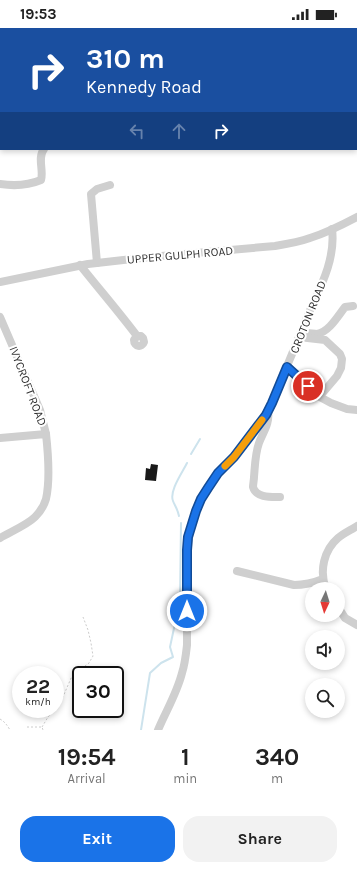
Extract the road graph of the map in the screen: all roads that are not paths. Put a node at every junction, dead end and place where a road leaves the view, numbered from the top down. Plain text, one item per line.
1 (43, 150) edge
2 (0, 184) edge
3 (110, 185) dead end
4 (357, 217) edge
5 (332, 229) junction
6 (98, 263) junction
7 (80, 265) junction
8 (0, 282) edge
9 (353, 306) dead end
10 (0, 317) edge
11 (300, 334) junction
12 (137, 336) dead end
13 (287, 367) junction
14 (320, 396) junction
15 (268, 410) junction
16 (357, 410) edge
17 (46, 434) junction
18 (0, 438) edge
19 (280, 497) dead end
20 (357, 526) edge
21 (0, 538) edge
22 (237, 571) dead end
23 (323, 579) junction
24 (324, 582) edge
25 (345, 618) edge
26 (357, 625) edge
27 (158, 730) edge

1 - 2 street
3 - 6 street
4 - 5 street, UPPER GULPH ROAD
5 - 6 street, UPPER GULPH ROAD
5 - 11 street, CROTON ROAD
6 - 7 street, UPPER GULPH ROAD
7 - 8 street, UPPER GULPH ROAD
7 - 12 street
9 - 11 street
10 - 17 street, IVYCROFT ROAD
11 - 13 street, CROTON ROAD
11 - 14 street
13 - 14 street
13 - 15 street, CROTON ROAD
14 - 16 street
15 - 19 street
15 - 27 street, CROTON ROAD
17 - 18 street, IVYCROFT ROAD
17 - 21 street, IVYCROFT ROAD
20 - 23 street
22 - 23 street
23 - 24 street
25 - 26 street

